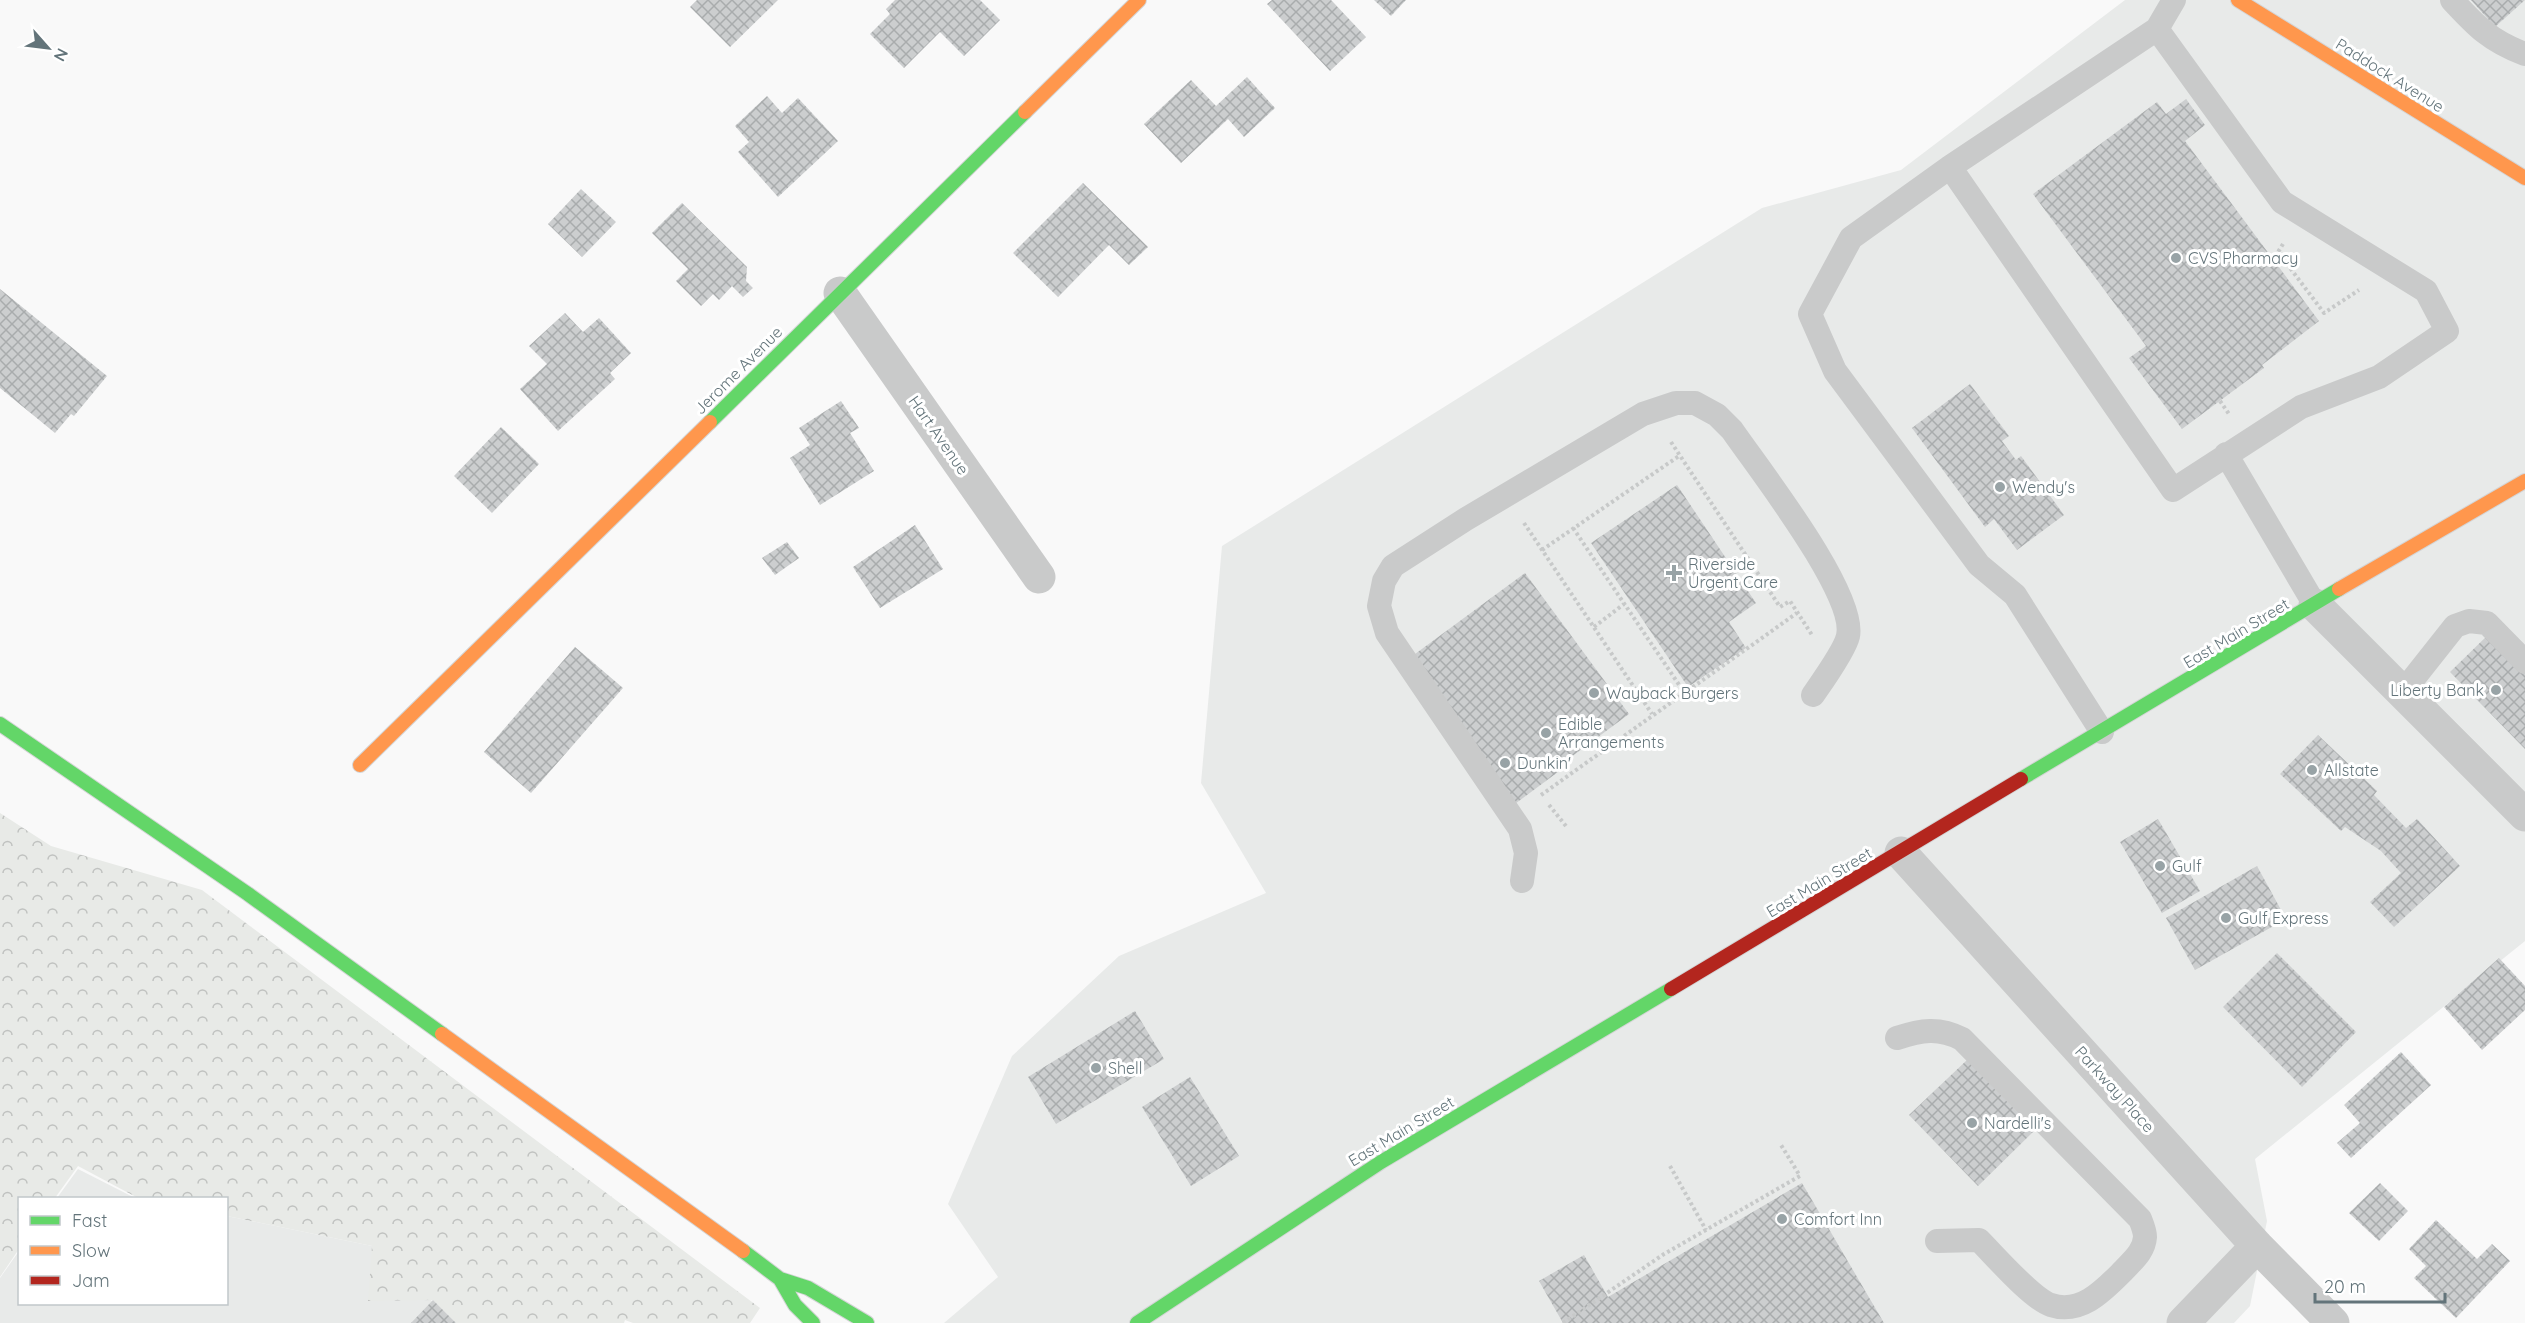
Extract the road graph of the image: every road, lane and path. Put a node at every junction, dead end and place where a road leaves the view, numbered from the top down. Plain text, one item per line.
1 (1140, 0) edge
2 (2174, 0) edge
3 (2238, 0) edge
4 (2452, 0) edge
5 (2157, 29) junction
6 (2525, 54) edge
7 (1950, 167) junction
8 (2525, 178) edge
9 (2286, 238) dead end
10 (2361, 288) dead end
11 (840, 293) junction
12 (1666, 436) dead end
13 (2226, 454) junction
14 (1679, 456) junction
15 (2525, 481) edge
16 (1522, 521) dead end
17 (1573, 528) junction
18 (1542, 550) junction
19 (1039, 577) dead end
20 (1625, 604) junction
21 (2315, 605) junction
22 (1797, 613) junction
23 (1594, 627) junction
24 (1817, 643) dead end
25 (2525, 662) edge
26 (1684, 692) junction
27 (2402, 693) junction
28 (1813, 696) dead end
29 (1652, 714) junction
30 (0, 724) edge
31 (2102, 732) junction
32 (360, 765) dead end
33 (2525, 815) edge
34 (1566, 826) dead end
35 (1901, 853) junction
36 (1521, 881) dead end
37 (1897, 1038) dead end
38 (1781, 1145) dead end
39 (1670, 1166) dead end
40 (1706, 1230) junction
41 (1937, 1241) dead end
42 (2258, 1246) junction
43 (780, 1279) junction
44 (813, 1323) edge
45 (867, 1323) edge
46 (1137, 1323) edge
47 (1563, 1323) edge
48 (2183, 1323) edge
49 (2334, 1323) edge

1 - 11 main road, Jerome Avenue
2 - 5 lane
3 - 8 main road, Paddock Avenue
4 - 6 lane
5 - 7 lane
5 - 13 lane
7 - 13 lane
7 - 31 lane
9 - 10 path
11 - 19 street, Hart Avenue
11 - 32 main road, Jerome Avenue
12 - 14 path
13 - 21 lane
14 - 17 path
14 - 22 path
15 - 21 main road, East Main Street
16 - 18 path
17 - 18 path
17 - 20 path
18 - 23 path
20 - 23 path
20 - 26 path
21 - 27 street
21 - 31 main road, East Main Street
22 - 24 path
22 - 26 path
23 - 29 path
25 - 27 lane
26 - 29 path
27 - 33 street
28 - 36 lane
29 - 34 path
30 - 43 main road
31 - 35 main road, East Main Street
35 - 42 street, Parkway Place
35 - 46 main road, East Main Street
37 - 41 lane
38 - 40 path
39 - 40 path
40 - 47 path
42 - 48 street
42 - 49 street, Parkway Place
43 - 44 main road
43 - 45 main road

